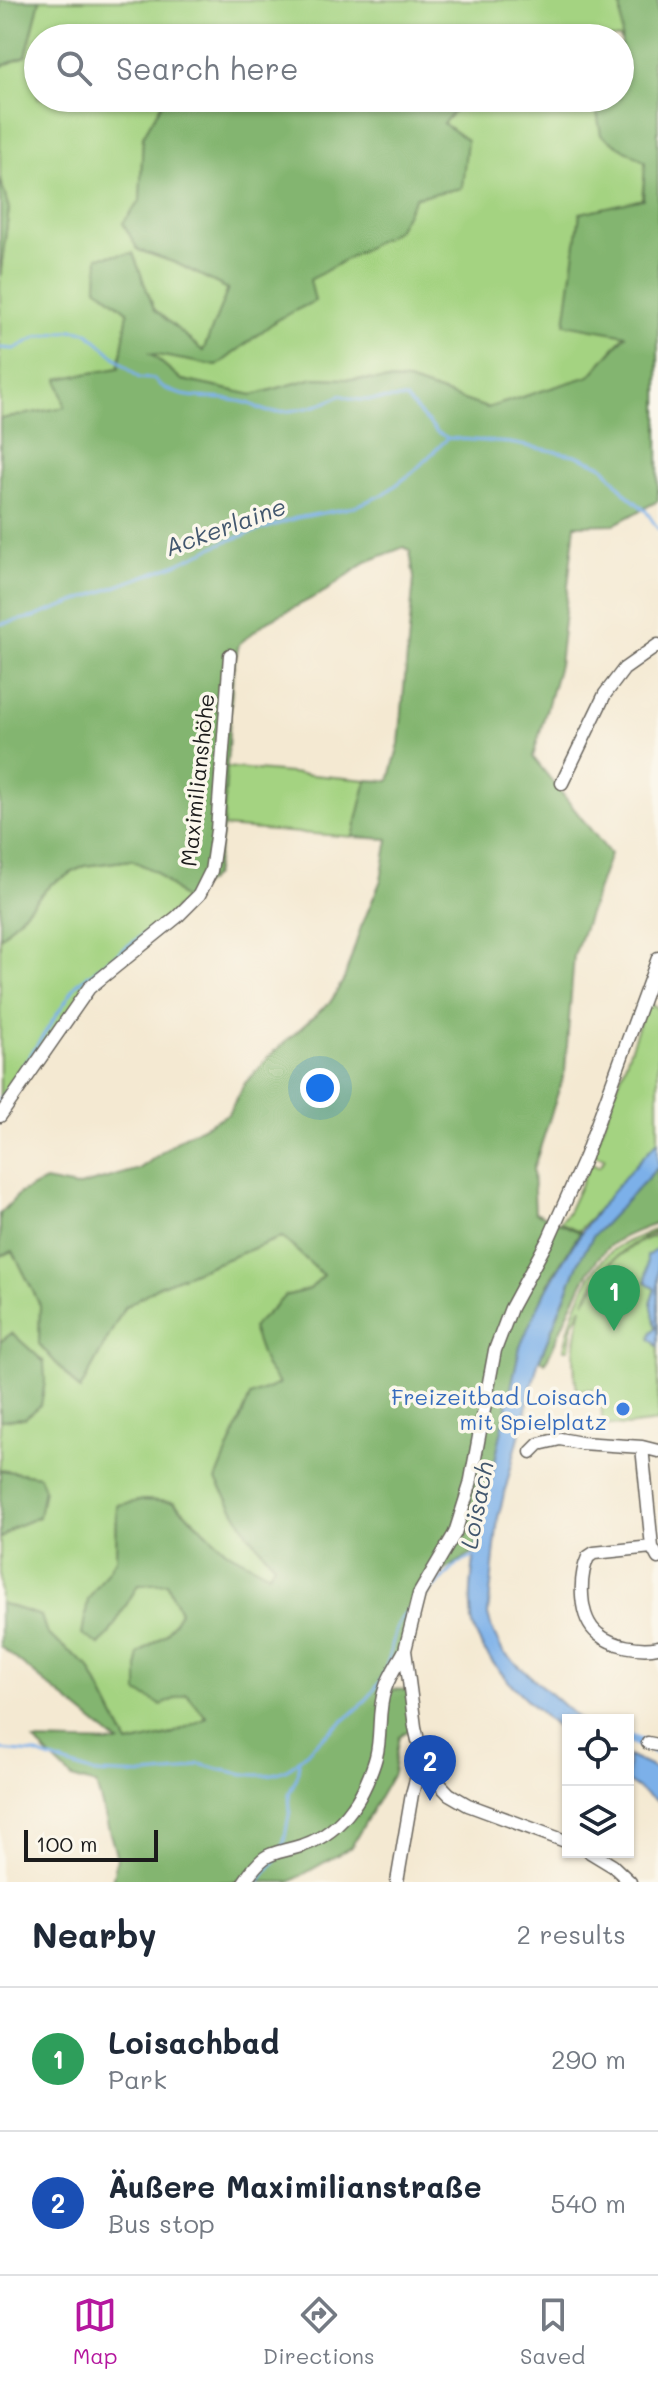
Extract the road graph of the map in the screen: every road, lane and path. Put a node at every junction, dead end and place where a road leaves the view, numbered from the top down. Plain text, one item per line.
1 (658, 645) edge
2 (230, 655) dead end
3 (562, 783) dead end
4 (658, 958) edge
5 (0, 1116) edge
6 (642, 1447) junction
7 (658, 1451) edge
8 (531, 1452) dead end
9 (655, 1553) edge
10 (405, 1650) junction
11 (655, 1650) edge
12 (385, 1689) junction
13 (409, 1690) junction
14 (422, 1758) junction
15 (562, 1840) edge
16 (600, 1858) edge
17 (244, 1882) edge
18 (397, 1882) edge
19 (630, 1882) edge

1 - 3 street
2 - 5 street, Maximilianshöhe
4 - 10 street
6 - 7 street
6 - 8 street
6 - 9 street
9 - 11 street
10 - 12 street
10 - 13 street
12 - 13 street
12 - 17 street
13 - 14 street
14 - 15 street
14 - 18 street
16 - 19 street

